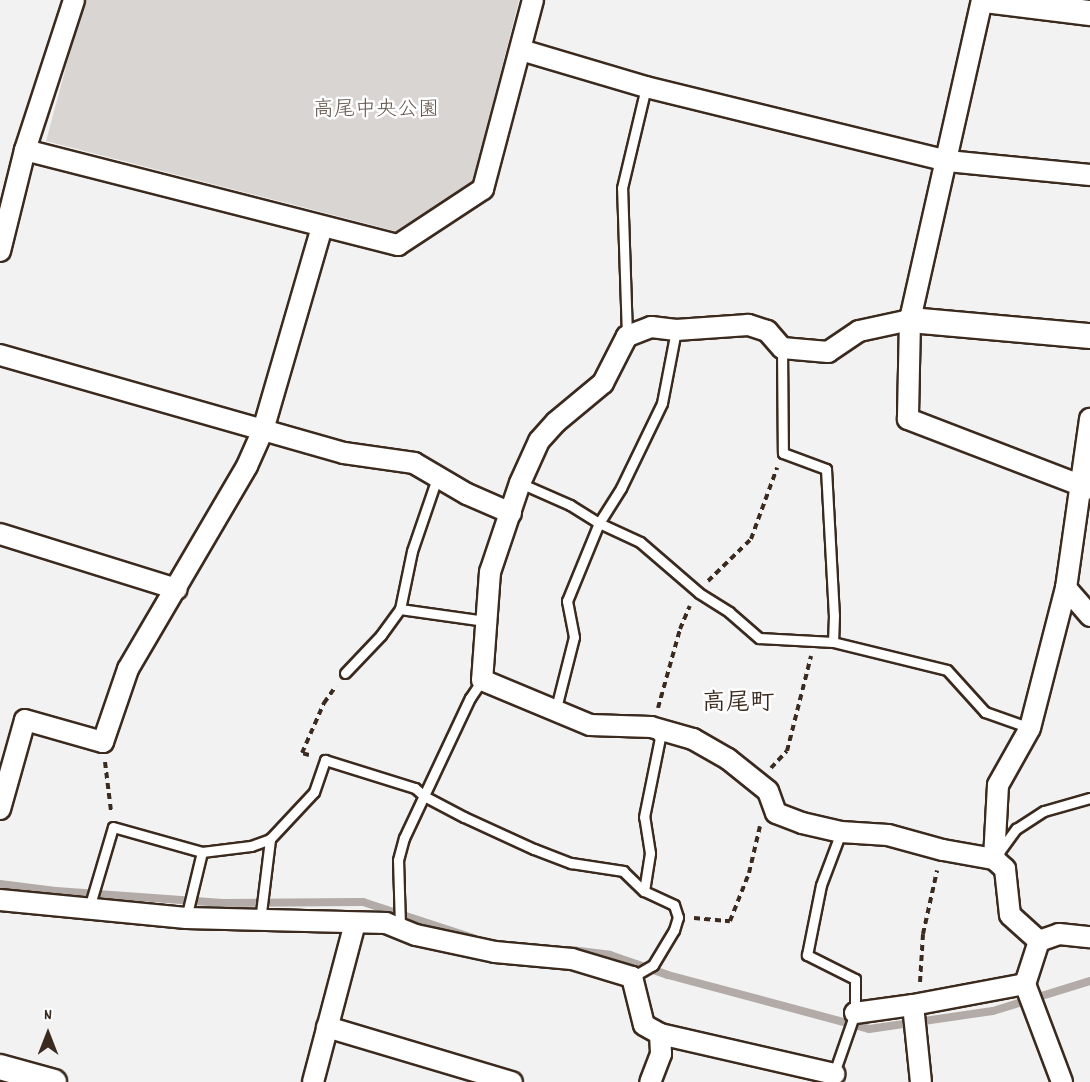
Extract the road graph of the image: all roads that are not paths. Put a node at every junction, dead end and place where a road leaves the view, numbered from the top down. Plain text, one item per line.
1 (74, 0) edge
2 (533, 0) edge
3 (984, 0) edge
4 (1090, 13) edge
5 (521, 50) junction
6 (646, 87) junction
7 (25, 150) junction
8 (947, 161) junction
9 (1090, 175) edge
10 (322, 227) junction
11 (0, 251) edge
12 (910, 320) junction
13 (676, 330) junction
14 (627, 336) junction
15 (1090, 336) edge
16 (782, 348) junction
17 (0, 355) edge
18 (1090, 420) edge
19 (263, 430) junction
20 (437, 478) junction
21 (520, 483) junction
22 (1086, 488) edge
23 (511, 513) junction
24 (599, 523) junction
25 (0, 534) edge
26 (1066, 588) junction
27 (177, 589) junction
28 (400, 609) junction
29 (1090, 616) edge
30 (485, 621) junction
31 (833, 642) junction
32 (345, 673) road end
33 (482, 680) junction
34 (555, 712) junction
35 (651, 727) junction
36 (1030, 728) junction
37 (424, 796) junction
38 (1090, 798) edge
39 (0, 809) edge
40 (840, 832) junction
41 (270, 839) junction
42 (202, 852) junction
43 (994, 859) junction
44 (644, 891) junction
45 (0, 900) edge
46 (89, 908) junction
47 (186, 918) junction
48 (260, 921) junction
49 (355, 923) junction
50 (400, 926) junction
51 (1089, 935) edge
52 (1039, 941) junction
53 (632, 977) junction
54 (1025, 984) junction
55 (913, 1005) junction
56 (855, 1013) junction
57 (327, 1028) junction
58 (660, 1034) junction
59 (0, 1067) edge
60 (832, 1078) edge
61 (54, 1082) edge
62 (313, 1082) edge
63 (512, 1082) edge
64 (650, 1082) edge
65 (921, 1082) edge
66 (1062, 1082) edge

1 - 7 street
2 - 5 street
3 - 4 street
3 - 8 street
5 - 6 street
5 - 10 street
6 - 8 street
6 - 14 lane
7 - 10 street
7 - 11 street
8 - 9 street
8 - 12 street
10 - 19 street
12 - 15 street
12 - 16 street
12 - 22 street
13 - 14 street
13 - 16 street
13 - 24 lane
14 - 21 street
16 - 31 lane
17 - 19 street
18 - 22 street
19 - 20 street
19 - 27 street
20 - 23 street
20 - 28 lane
21 - 23 street
21 - 24 lane
22 - 26 street
23 - 30 street
24 - 31 lane
24 - 34 lane
25 - 27 street
26 - 29 street
26 - 36 street
27 - 39 street
28 - 30 lane
28 - 32 lane
30 - 33 street
31 - 36 lane
33 - 34 street
33 - 37 lane
34 - 35 street
35 - 40 street
35 - 44 lane
36 - 43 street
37 - 41 lane
37 - 44 lane
37 - 50 lane
38 - 43 lane
40 - 43 street
40 - 56 lane
41 - 42 lane
41 - 48 lane
42 - 46 lane
42 - 47 lane
43 - 52 street
44 - 53 lane
45 - 46 street
46 - 47 street
47 - 48 street
48 - 49 street
49 - 50 street
49 - 57 street
50 - 53 street
51 - 52 street
52 - 54 street
53 - 58 street
54 - 55 street
54 - 66 street
55 - 56 street
55 - 65 street
56 - 60 lane
57 - 62 street
57 - 63 street
58 - 60 street
58 - 64 street
59 - 61 street

